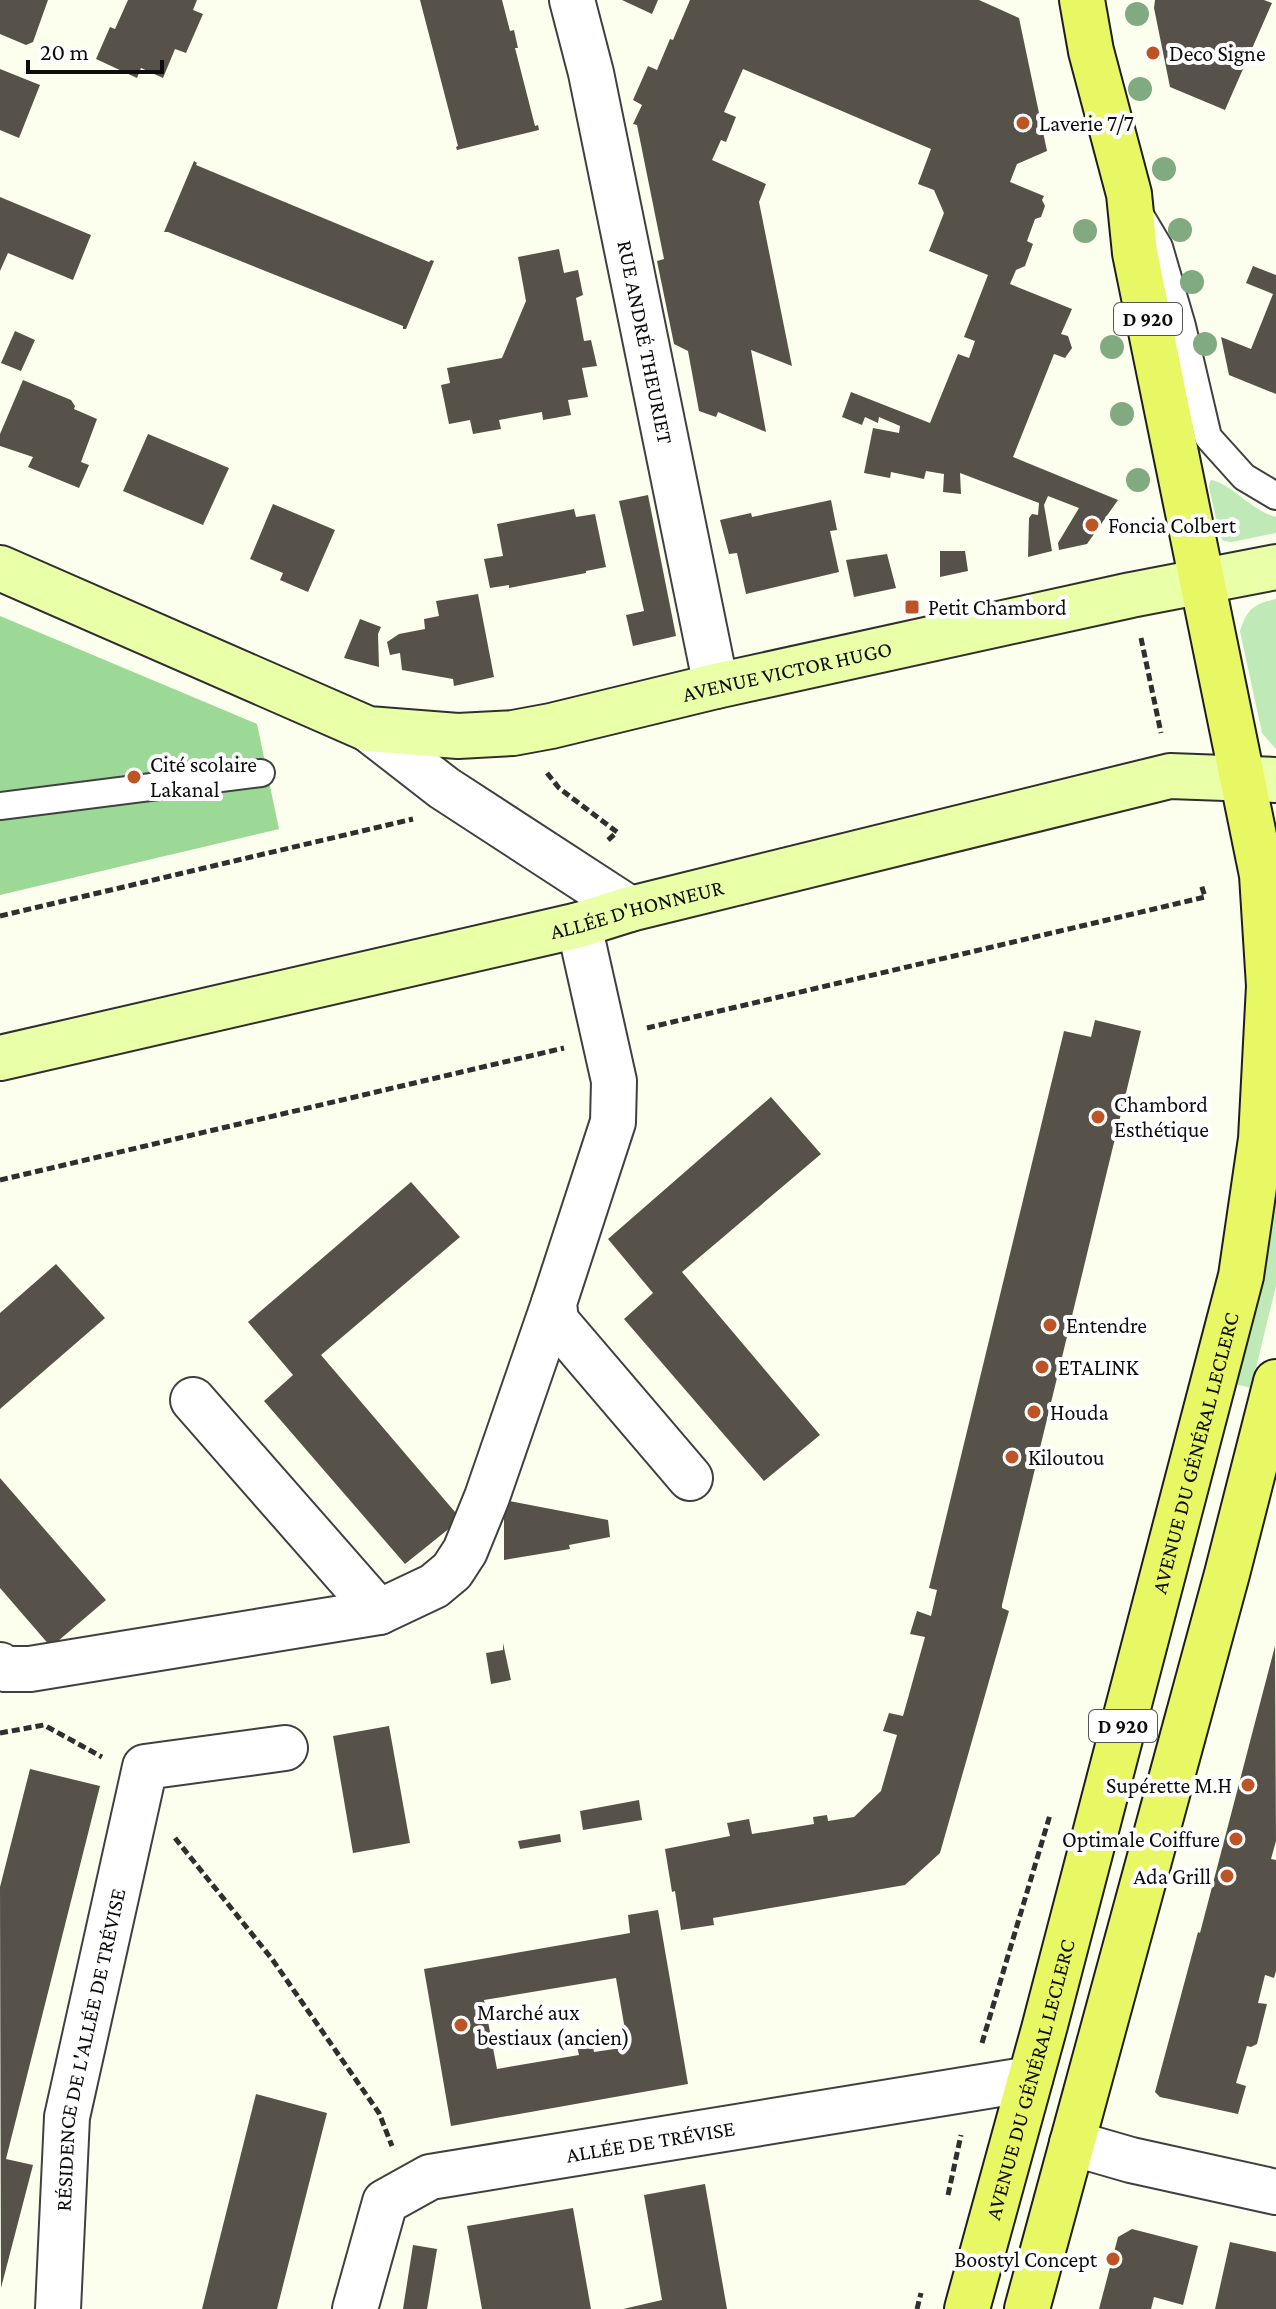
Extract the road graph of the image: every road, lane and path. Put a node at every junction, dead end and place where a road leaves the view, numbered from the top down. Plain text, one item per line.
1 (572, 0) edge
2 (1082, 0) edge
3 (1129, 194) junction
4 (1276, 496) edge
5 (1276, 567) edge
6 (0, 568) edge
7 (1202, 582) junction
8 (1138, 626) dead end
9 (716, 686) junction
10 (368, 729) junction
11 (513, 733) junction
12 (1162, 738) dead end
13 (261, 773) dead end
14 (1260, 779) edge
15 (456, 796) junction
16 (0, 806) edge
17 (574, 872) junction
18 (630, 909) junction
19 (0, 916) edge
20 (579, 925) junction
21 (0, 1058) edge
22 (554, 1303) junction
23 (1276, 1382) edge
24 (193, 1400) dead end
25 (690, 1478) dead end
26 (379, 1612) junction
27 (2, 1668) edge
28 (0, 1733) edge
29 (285, 1748) dead end
30 (140, 1793) junction
31 (1030, 2079) junction
32 (1072, 2143) junction
33 (408, 2188) junction
34 (1276, 2192) edge
35 (58, 2309) edge
36 (355, 2309) edge
37 (967, 2309) edge
38 (1027, 2309) edge

1 - 9 street, RUE ANDRÉ THEURIET
2 - 3 main road, D 920
3 - 4 lane
3 - 7 main road, D 920
5 - 7 main road, AVENUE VICTOR HUGO
6 - 10 main road, AVENUE VICTOR HUGO
7 - 9 main road, AVENUE VICTOR HUGO
7 - 14 main road, AVENUE DU GÉNÉRAL LECLERC / D 920
8 - 12 path
9 - 11 main road, AVENUE VICTOR HUGO
10 - 11 main road, AVENUE VICTOR HUGO
10 - 15 street
11 - 17 path
13 - 16 lane
14 - 18 main road, ALLÉE D'HONNEUR
14 - 31 main road, AVENUE DU GÉNÉRAL LECLERC / D 920
15 - 17 street
15 - 19 path
17 - 18 street
18 - 20 main road, ALLÉE D'HONNEUR
20 - 21 main road, ALLÉE D'HONNEUR
20 - 22 street
22 - 25 street
22 - 26 street
23 - 32 main road, D 920
24 - 26 street
26 - 27 street
28 - 30 path
29 - 30 street, RÉSIDENCE DE L'ALLÉE DE TRÉVISE
30 - 33 path
30 - 35 street, RÉSIDENCE DE L'ALLÉE DE TRÉVISE
31 - 33 street, ALLÉE DE TRÉVISE
31 - 37 main road, AVENUE DU GÉNÉRAL LECLERC / D 920
32 - 34 street
32 - 38 main road, D 920
33 - 36 street, ALLÉE DE TRÉVISE

